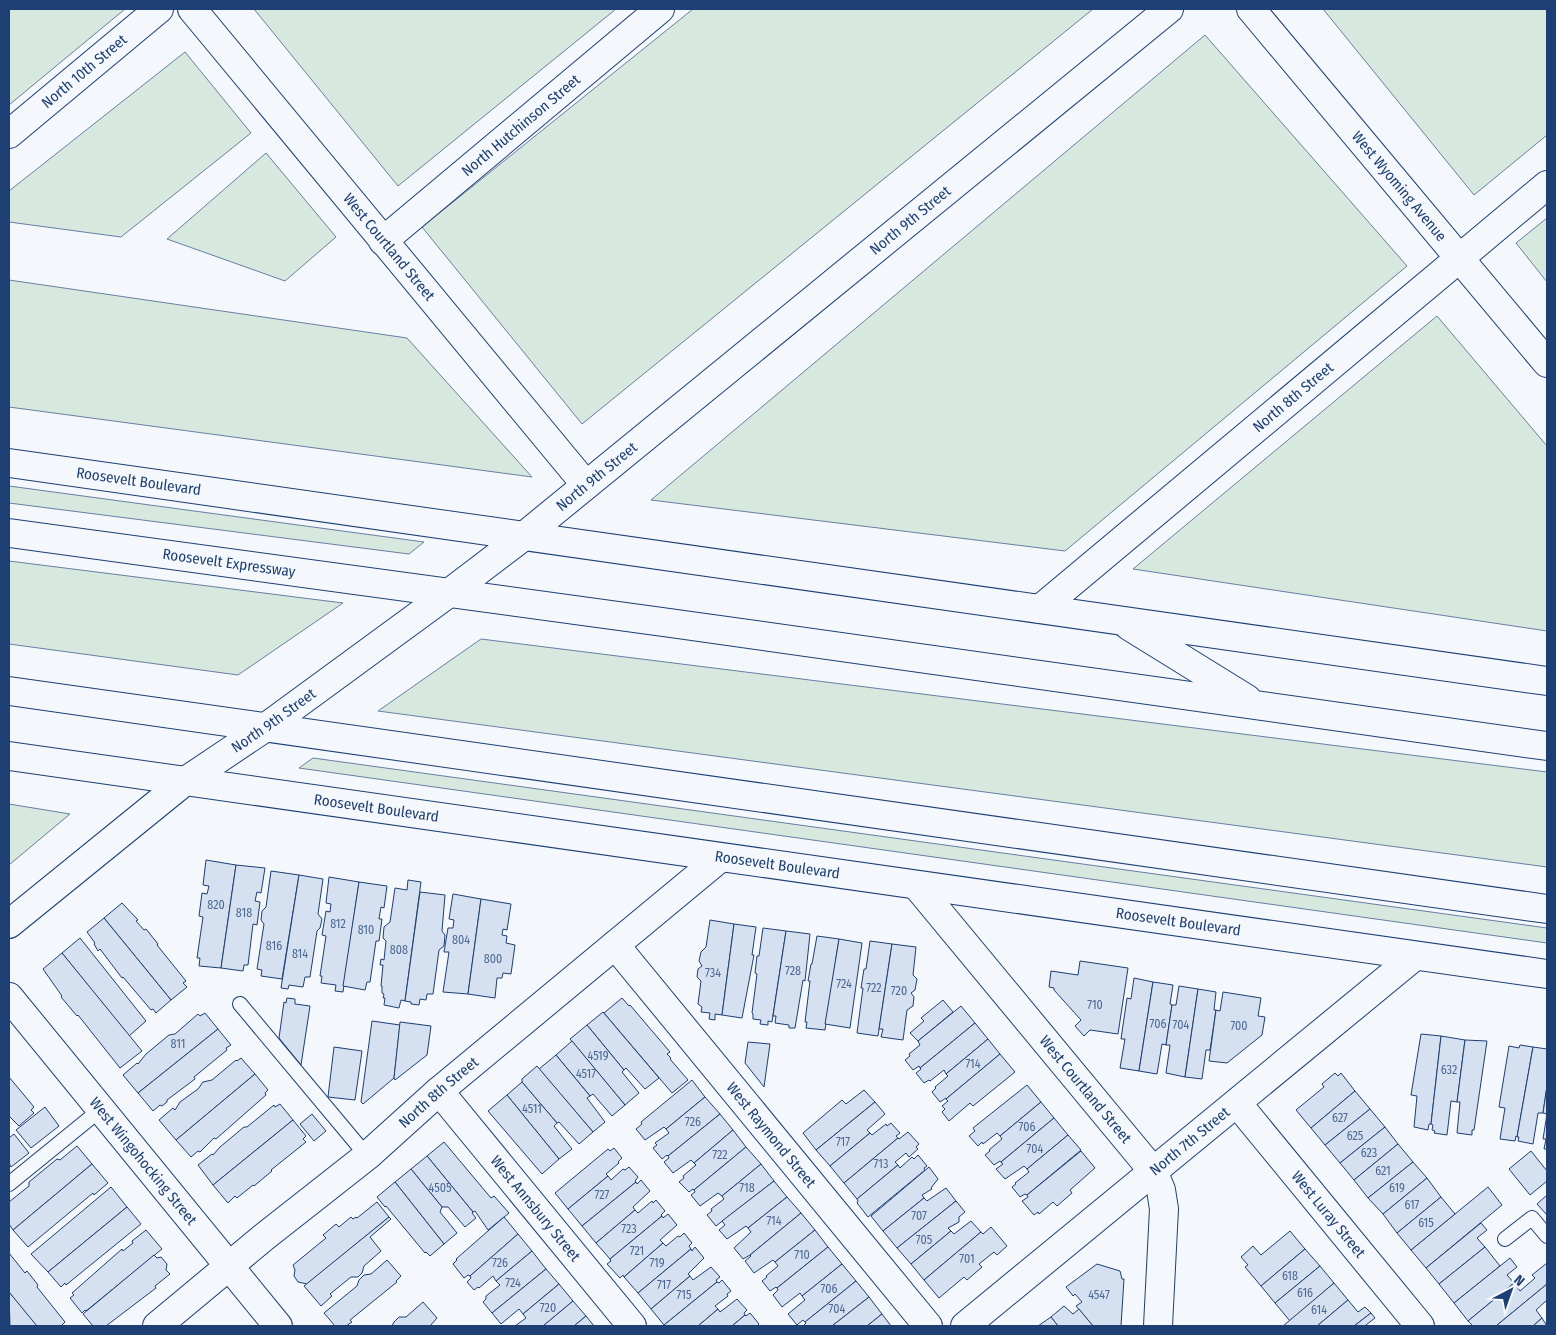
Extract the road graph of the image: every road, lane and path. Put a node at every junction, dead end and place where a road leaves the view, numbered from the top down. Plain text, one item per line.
1 (159, 9) edge
2 (192, 9) edge
3 (660, 9) edge
4 (1169, 9) edge
5 (1251, 9) edge
6 (9, 134) edge
7 (1547, 185) edge
8 (383, 241) junction
9 (1460, 258) junction
10 (1547, 363) edge
11 (9, 463) edge
12 (586, 485) junction
13 (9, 533) edge
14 (524, 536) junction
15 (449, 593) junction
16 (1040, 609) junction
17 (1120, 620) junction
18 (1547, 681) edge
19 (9, 691) edge
20 (1257, 705) junction
21 (266, 727) junction
22 (1547, 746) edge
23 (9, 756) edge
24 (184, 782) junction
25 (720, 858) junction
26 (917, 886) junction
27 (1547, 909) edge
28 (9, 924) edge
29 (615, 945) junction
30 (1415, 956) junction
31 (1547, 974) edge
32 (9, 997) edge
33 (240, 1004) dead end
34 (439, 1091) junction
35 (1237, 1102) junction
36 (100, 1110) junction
37 (367, 1156) junction
38 (1153, 1172) junction
39 (9, 1184) edge
40 (1547, 1236) edge
41 (1505, 1239) dead end
42 (229, 1266) junction
43 (156, 1326) edge
44 (278, 1326) edge
45 (632, 1326) edge
46 (928, 1326) edge
47 (965, 1326) edge
48 (1158, 1326) edge
49 (1420, 1326) edge

1 - 6 main road, North 10th Street
2 - 8 main road, West Courtland Street
3 - 8 main road, North Hutchinson Street
4 - 12 main road, North 9th Street
5 - 9 main road, West Wyoming Avenue
7 - 9 main road, North 8th Street
8 - 12 main road, West Courtland Street
9 - 10 main road, West Wyoming Avenue
9 - 16 main road, North 8th Street
11 - 14 main road, Roosevelt Boulevard
12 - 14 main road, North 9th Street
13 - 15 main road, Roosevelt Expressway
14 - 15 main road, North 9th Street
14 - 16 main road, Roosevelt Boulevard
15 - 20 main road
15 - 21 main road, North 9th Street
16 - 17 main road, Roosevelt Boulevard
17 - 18 main road, Roosevelt Boulevard
17 - 20 main road
19 - 21 main road
20 - 22 main road
21 - 24 main road, North 9th Street
21 - 27 main road
23 - 24 main road, Roosevelt Boulevard
24 - 25 main road, Roosevelt Boulevard
24 - 28 main road, North 9th Street
25 - 26 main road, Roosevelt Boulevard
25 - 29 main road, North 8th Street
26 - 30 main road, Roosevelt Boulevard
26 - 38 main road, West Courtland Street
29 - 34 main road, North 8th Street
29 - 46 main road, West Raymond Street
30 - 31 main road, Roosevelt Boulevard
30 - 35 main road, North 7th Street
32 - 36 main road, West Wingohocking Street
33 - 37 lane
34 - 37 main road, North 8th Street
34 - 45 main road, West Annsbury Street
35 - 38 main road, North 7th Street
35 - 49 main road, West Luray Street
36 - 39 lane
36 - 42 main road, West Wingohocking Street
37 - 42 main road, North 8th Street
38 - 47 main road, North 7th Street
38 - 48 main road, West Courtland Street
40 - 41 lane
42 - 43 main road, North 8th Street
42 - 44 main road, West Wingohocking Street

